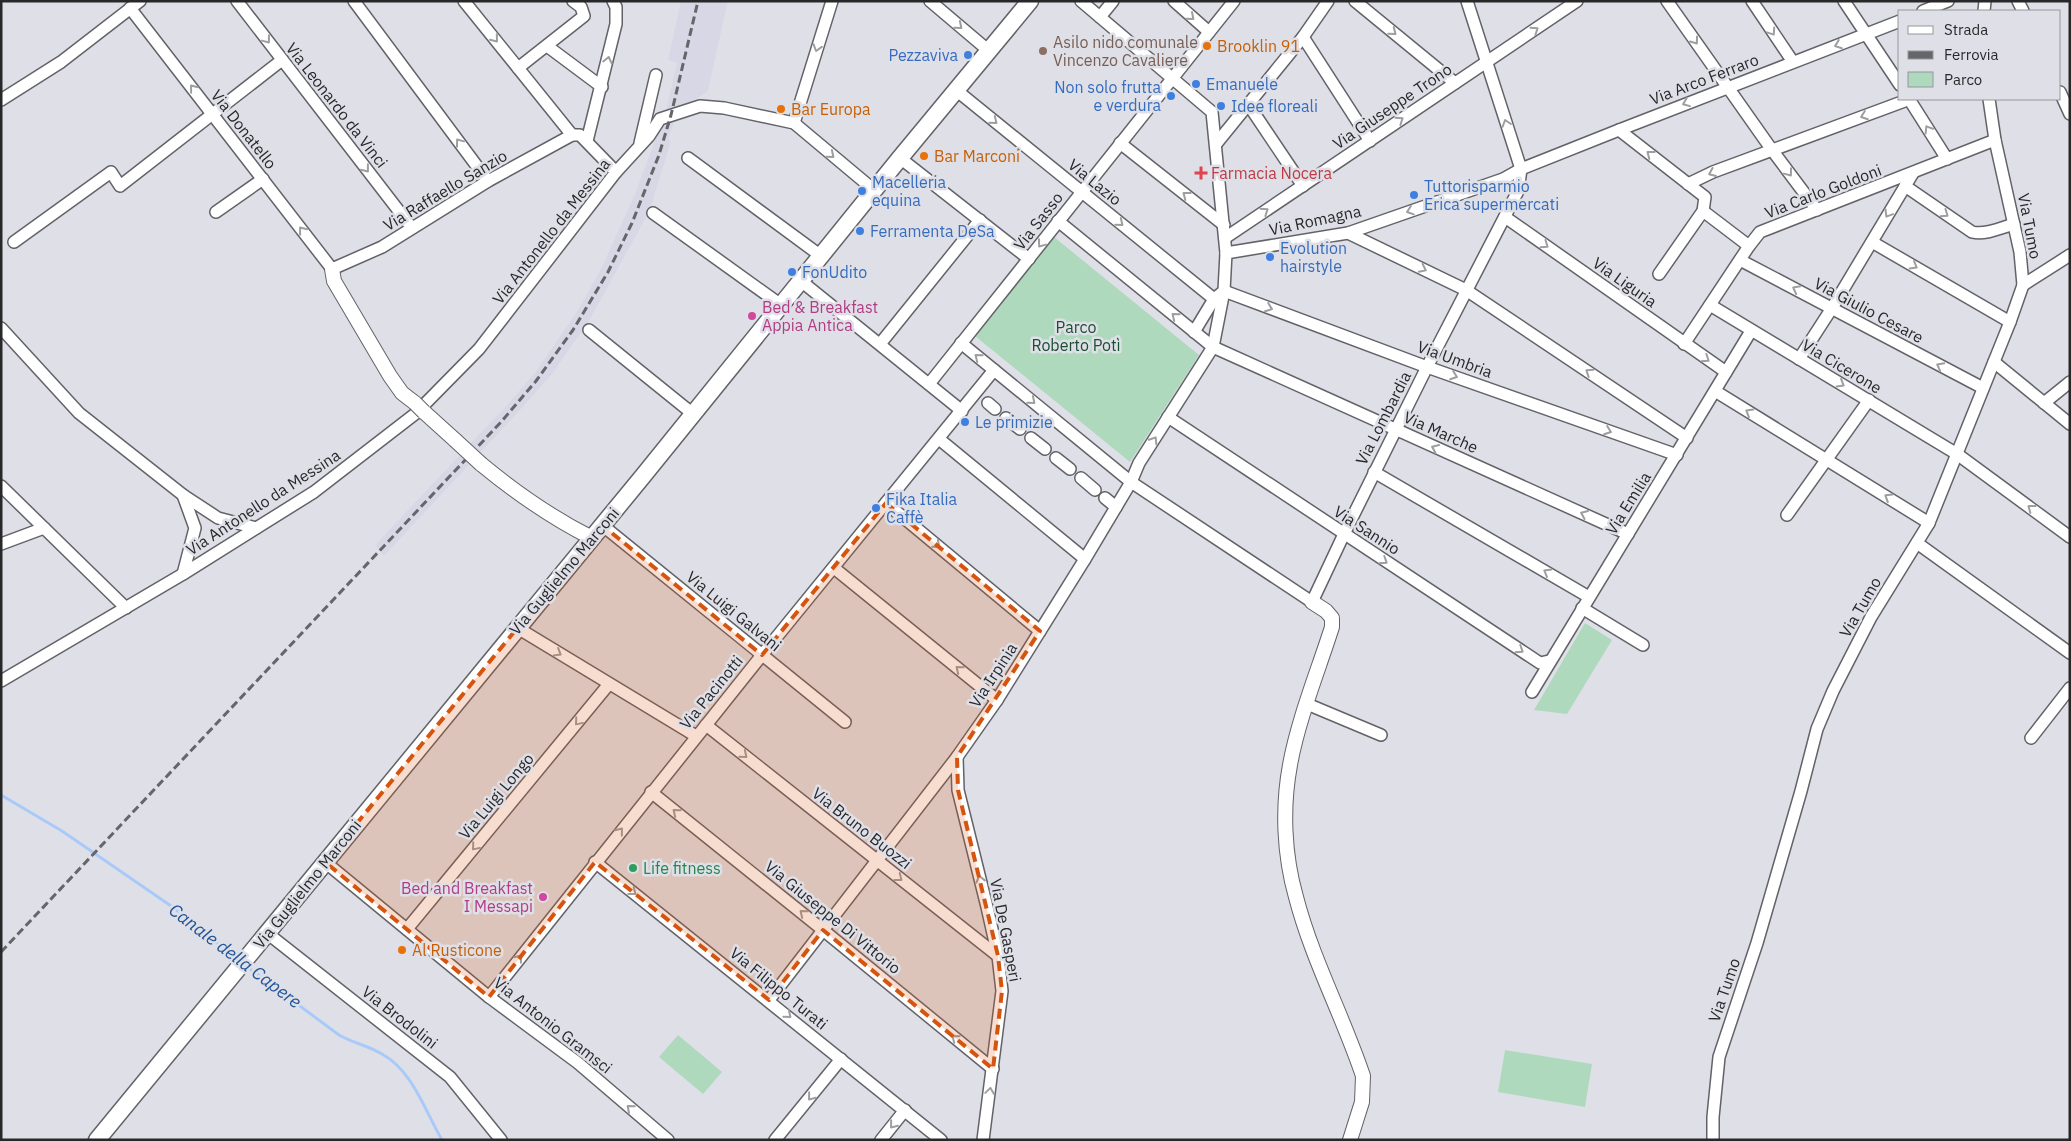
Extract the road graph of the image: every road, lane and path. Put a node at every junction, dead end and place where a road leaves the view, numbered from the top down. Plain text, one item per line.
1 (140, 1) edge
2 (237, 1) edge
3 (354, 1) edge
4 (464, 1) edge
5 (574, 1) edge
6 (614, 1) edge
7 (832, 1) edge
8 (930, 1) edge
9 (1030, 1) edge
10 (1081, 1) edge
11 (1112, 1) edge
12 (1174, 1) edge
13 (1234, 1) edge
14 (1328, 1) edge
15 (1355, 1) edge
16 (1467, 1) edge
17 (1577, 1) edge
18 (1667, 1) edge
19 (1752, 1) edge
20 (1844, 1) edge
21 (1943, 5) edge
22 (130, 8) junction
23 (1927, 10) edge
24 (1100, 17) junction
25 (1898, 21) edge
26 (1209, 32) junction
27 (1865, 34) junction
28 (1303, 37) junction
29 (547, 46) junction
30 (989, 50) junction
31 (282, 60) junction
32 (1486, 62) junction
33 (1793, 62) junction
34 (518, 68) junction
35 (656, 75) dead end
36 (1173, 77) junction
37 (1455, 83) junction
38 (1898, 83) edge
39 (1728, 86) junction
40 (602, 87) junction
41 (956, 90) junction
42 (2061, 94) edge
43 (1, 100) edge
44 (1906, 100) edge
45 (1910, 100) edge
46 (1989, 100) edge
47 (1248, 104) junction
48 (2069, 109) edge
49 (212, 113) junction
50 (794, 123) junction
51 (1619, 130) junction
52 (572, 135) junction
53 (1370, 140) junction
54 (1995, 140) junction
55 (587, 141) junction
56 (1120, 143) junction
57 (1216, 144) junction
58 (640, 145) junction
59 (1772, 150) junction
60 (688, 158) dead end
61 (900, 158) junction
62 (1947, 159) junction
63 (1521, 169) junction
64 (616, 172) junction
65 (1913, 173) junction
66 (262, 179) junction
67 (488, 181) junction
68 (1688, 184) junction
69 (1303, 186) junction
70 (1905, 186) junction
71 (874, 190) junction
72 (1082, 192) junction
73 (1817, 210) junction
74 (1702, 211) junction
75 (216, 212) dead end
76 (654, 212) dead end
77 (1505, 217) junction
78 (980, 220) junction
79 (1058, 221) junction
80 (2014, 224) junction
81 (1224, 225) junction
82 (412, 228) junction
83 (1348, 233) junction
84 (1225, 238) junction
85 (14, 242) dead end
86 (1872, 242) junction
87 (1749, 246) junction
88 (1226, 253) junction
89 (2070, 255) edge
90 (821, 256) junction
91 (1029, 259) junction
92 (1740, 260) junction
93 (332, 269) junction
94 (1659, 274) dead end
95 (801, 281) junction
96 (2023, 285) junction
97 (1466, 290) junction
98 (1224, 291) junction
99 (1214, 299) junction
100 (1710, 305) junction
101 (781, 306) junction
102 (1832, 308) junction
103 (2010, 322) junction
104 (1, 328) edge
105 (589, 330) dead end
106 (1751, 331) junction
107 (1194, 332) junction
108 (961, 343) junction
109 (880, 344) junction
110 (1684, 344) junction
111 (1213, 347) junction
112 (1799, 358) junction
113 (1994, 362) junction
114 (1427, 367) junction
115 (994, 370) junction
116 (1726, 372) junction
117 (2070, 382) edge
118 (929, 384) junction
119 (1982, 388) junction
120 (1715, 391) junction
121 (1869, 400) junction
122 (2044, 403) junction
123 (962, 412) junction
124 (693, 414) junction
125 (1168, 417) junction
126 (1006, 418) dead end
127 (2070, 424) edge
128 (1020, 429) dead end
129 (1396, 430) junction
130 (939, 438) junction
131 (1031, 438) dead end
132 (1687, 438) junction
133 (1045, 449) dead end
134 (1957, 454) junction
135 (1676, 455) junction
136 (1056, 458) dead end
137 (1828, 460) junction
138 (1070, 469) dead end
139 (1374, 472) junction
140 (1081, 478) dead end
141 (1130, 482) junction
142 (1, 486) edge
143 (1095, 490) dead end
144 (183, 496) junction
145 (1105, 498) dead end
146 (886, 503) junction
147 (1116, 507) junction
148 (1787, 515) dead end
149 (1929, 523) junction
150 (602, 525) junction
151 (44, 528) junction
152 (256, 528) junction
153 (1344, 534) junction
154 (1628, 534) junction
155 (592, 538) junction
156 (2070, 538) edge
157 (1917, 543) junction
158 (1, 544) edge
159 (1085, 559) junction
160 (834, 568) junction
161 (184, 574) junction
162 (1589, 597) junction
163 (1312, 602) junction
164 (126, 608) junction
165 (1582, 608) junction
166 (516, 628) junction
167 (1040, 631) junction
168 (1643, 645) dead end
169 (2070, 653) edge
170 (762, 655) junction
171 (1549, 662) junction
172 (1, 681) edge
173 (609, 684) junction
174 (2070, 688) edge
175 (1532, 692) dead end
176 (997, 700) junction
177 (1307, 704) junction
178 (846, 722) dead end
179 (706, 724) junction
180 (1381, 735) dead end
181 (696, 736) junction
182 (2031, 738) dead end
183 (956, 757) junction
184 (651, 792) junction
185 (877, 860) junction
186 (325, 862) junction
187 (595, 862) junction
188 (407, 929) junction
189 (823, 930) junction
190 (266, 933) junction
191 (998, 956) junction
192 (489, 997) junction
193 (769, 1000) junction
194 (842, 1060) junction
195 (993, 1070) junction
196 (905, 1110) junction
197 (96, 1138) edge
198 (663, 1138) edge
199 (501, 1140) edge
200 (776, 1140) edge
201 (881, 1140) edge
202 (941, 1140) edge
203 (983, 1140) edge
204 (1350, 1140) edge
205 (1713, 1140) edge

1 - 22 street
2 -> 31 street, Via Leonardo da Vinci
67 -> 3 street
4 -> 34 street
5 - 29 street
40 -> 6 street
7 -> 50 street
8 -> 30 street
9 - 30 main road, Via Guglielmo Marconi
10 - 24 street
11 - 24 street
12 -> 26 street
13 - 26 street, Via Sasso
14 - 28 street
15 -> 37 street
16 - 32 street
32 -> 17 street, Via Giuseppe Trono
18 -> 39 street
19 -> 33 street
20 - 27 street
21 - 23 street
22 - 43 street
49 -> 22 street, Via Donatello
24 - 36 street
25 - 27 street, Via Arco Ferraro
26 - 36 street, Via Sasso
27 -> 33 street, Via Arco Ferraro
27 - 38 street
28 - 47 street
28 - 53 street
29 - 34 street
29 - 40 street
30 - 41 main road, Via Guglielmo Marconi
31 - 49 street
31 -> 82 street, Via Leonardo da Vinci
32 - 37 street, Via Giuseppe Trono
63 -> 32 street
33 - 39 street, Via Arco Ferraro
34 - 52 street
35 - 58 street
36 - 56 street, Via Sasso
36 - 57 street
53 -> 37 street, Via Giuseppe Trono
39 -> 51 street, Via Arco Ferraro
39 - 59 street
40 - 55 street
41 - 61 main road, Via Guglielmo Marconi
41 -> 72 street, Via Lazio
42 - 48 street
44 -> 59 street
62 -> 45 street
46 - 54 street, Via Tumo
47 - 57 street
47 - 69 street
49 - 66 street, Via Donatello
49 - 85 street
50 - 58 street, Via Antonello da Messina
50 -> 71 street
51 - 63 street, Via Arco Ferraro
68 -> 51 street
52 - 55 street
52 - 67 street, Via Raffaello Sanzio
53 - 69 street, Via Giuseppe Trono
54 - 62 street, Via Carlo Goldoni
54 - 80 street, Via Tumo
55 - 64 street
56 - 72 street, Via Sasso
81 -> 56 street
57 - 81 street
58 - 64 street, Via Antonello da Messina
59 -> 68 street
59 -> 73 street
60 - 90 street
61 - 71 main road, Via Guglielmo Marconi
61 - 78 street
62 - 65 street, Via Carlo Goldoni
63 - 77 street, Via Lombardia
63 -> 83 street, Via Romagna
64 - 152 street, Via Antonello da Messina
65 - 70 street
65 - 73 street, Via Carlo Goldoni
66 - 75 street
93 -> 66 street, Via Donatello
67 - 82 street, Via Raffaello Sanzio
68 - 74 street
84 -> 69 street, Via Giuseppe Trono
70 -> 80 street
70 -> 86 street
71 - 90 main road, Via Guglielmo Marconi
72 - 79 street, Via Sasso
72 -> 99 street, Via Lazio
73 - 87 street, Via Carlo Goldoni
74 - 87 street
74 - 94 street
76 - 101 street
77 - 97 street, Via Lombardia
77 -> 110 street, Via Liguria
78 - 91 street
78 - 109 street
79 -> 91 street, Via Sasso
107 -> 79 street, Via Marche
80 - 96 street, Via Tumo
81 - 84 street
82 - 93 street, Via Raffaello Sanzio
83 - 88 street, Via Romagna
83 -> 97 street
84 - 88 street
86 - 102 street
86 -> 103 street
87 - 92 street, Via Carlo Goldoni
88 - 98 street
89 - 96 street
90 - 95 main road, Via Guglielmo Marconi
91 - 108 street, Via Sasso
92 - 100 street, Via Carlo Goldoni
102 -> 92 street, Via Giulio Cesare
93 - 155 street, bridge
95 - 101 main road, Via Guglielmo Marconi
95 - 109 street
96 - 103 street, Via Tumo
97 - 114 street, Via Lombardia
132 -> 97 street
98 - 99 street
98 - 111 street
98 -> 114 street, Via Umbria
99 - 107 street
100 - 106 street, Via Cicerone
100 - 110 street, Via Carlo Goldoni
101 - 124 main road, Via Guglielmo Marconi
102 - 112 street
119 -> 102 street, Via Giulio Cesare
103 - 113 street, Via Tumo
104 - 144 street
105 - 124 street
106 - 112 street, Via Cicerone
106 - 116 street, Via Emilia
107 - 111 street, Via Marche
115 -> 108 street
108 - 118 street, Via Sasso
109 - 118 street
110 -> 116 street, Via Liguria
111 - 125 street, Via Irpinia
111 - 129 street, Via Marche
112 -> 121 street, Via Cicerone
113 - 119 street, Via Tumo
113 - 122 street
114 - 129 street, Via Lombardia
114 -> 135 street, Via Umbria
115 - 123 street, Via Pacinotti
115 -> 141 street
116 - 120 street, Via Emilia
117 - 122 street
118 - 123 street
119 - 134 street, Via Tumo
120 - 132 street, Via Emilia
137 -> 120 street
121 - 134 street, Via Cicerone
121 - 137 street
122 - 127 street
123 - 130 street, Via Pacinotti
124 - 150 main road, Via Guglielmo Marconi
141 -> 125 street, Via Irpinia
125 - 153 street, Via Sannio
126 - 128 street
129 - 139 street, Via Lombardia
154 -> 129 street, Via Marche
130 - 146 street, Via Pacinotti
130 - 159 street
131 - 133 street
132 - 135 street, Via Emilia
134 - 149 street, Via Tumo
156 -> 134 street, Via Cicerone
135 - 154 street, Via Emilia
136 - 138 street
137 - 148 street
149 -> 137 street
139 - 153 street, Via Lombardia
162 -> 139 street
140 - 143 street
141 - 147 street, Via Irpinia
141 - 163 street
142 - 151 street
144 - 152 street
144 - 161 street
145 - 147 street
146 - 160 street, Via Pacinotti
146 -> 167 street
147 - 159 street, Via Irpinia
149 - 157 street, Via Tumo
150 - 155 main road, Via Guglielmo Marconi
150 - 170 street, Via Luigi Galvani
151 - 158 street
151 - 164 street
152 - 161 street, Via Antonello da Messina
153 - 163 street, Via Lombardia
153 -> 171 street, Via Sannio
154 - 162 street, Via Emilia
155 - 166 main road, Via Guglielmo Marconi
157 - 169 street
157 - 205 street, Via Tumo
159 - 167 street, Via Irpinia
160 - 170 street, Via Pacinotti
176 -> 160 street
161 - 164 street, Via Antonello da Messina
162 - 165 street, Via Emilia
163 - 177 street
164 - 172 street, Via Antonello da Messina
165 - 168 street
165 - 171 street, Via Emilia
166 -> 173 street
166 - 186 main road, Via Guglielmo Marconi
167 - 176 street, Via Irpinia
170 - 178 street, Via Luigi Galvani
170 - 179 street, Via Pacinotti
171 - 175 street, Via Emilia
173 - 181 street
173 -> 188 street, Via Luigi Longo
174 - 182 street
176 - 183 street, Via Irpinia
177 - 180 street
177 - 204 street
179 - 181 street, Via Pacinotti
179 -> 185 street, Via Bruno Buozzi
181 - 184 street, Via Pacinotti
183 - 185 street, Via Irpinia
191 -> 183 street, Via De Gasperi
187 -> 184 street, Via Pacinotti
189 -> 184 street, Via Giuseppe Di Vittorio
185 - 189 street, Via Irpinia
185 -> 191 street, Via Bruno Buozzi
186 - 188 street, Via Antonio Gramsci
186 - 190 main road, Via Guglielmo Marconi
192 -> 187 street, Via Pacinotti
187 -> 193 street, Via Filippo Turati
188 - 192 street, Via Antonio Gramsci
189 - 193 street, Via Irpinia
195 -> 189 street, Via Giuseppe Di Vittorio
190 - 197 main road, Via Guglielmo Marconi
190 - 199 street, Via Brodolini
191 - 195 street, Via De Gasperi
198 -> 192 street, Via Antonio Gramsci
193 -> 194 street, Via Filippo Turati
194 - 196 street, Via Filippo Turati
194 -> 200 street
203 -> 195 street, Via De Gasperi
196 -> 201 street
196 - 202 street, Via Filippo Turati

